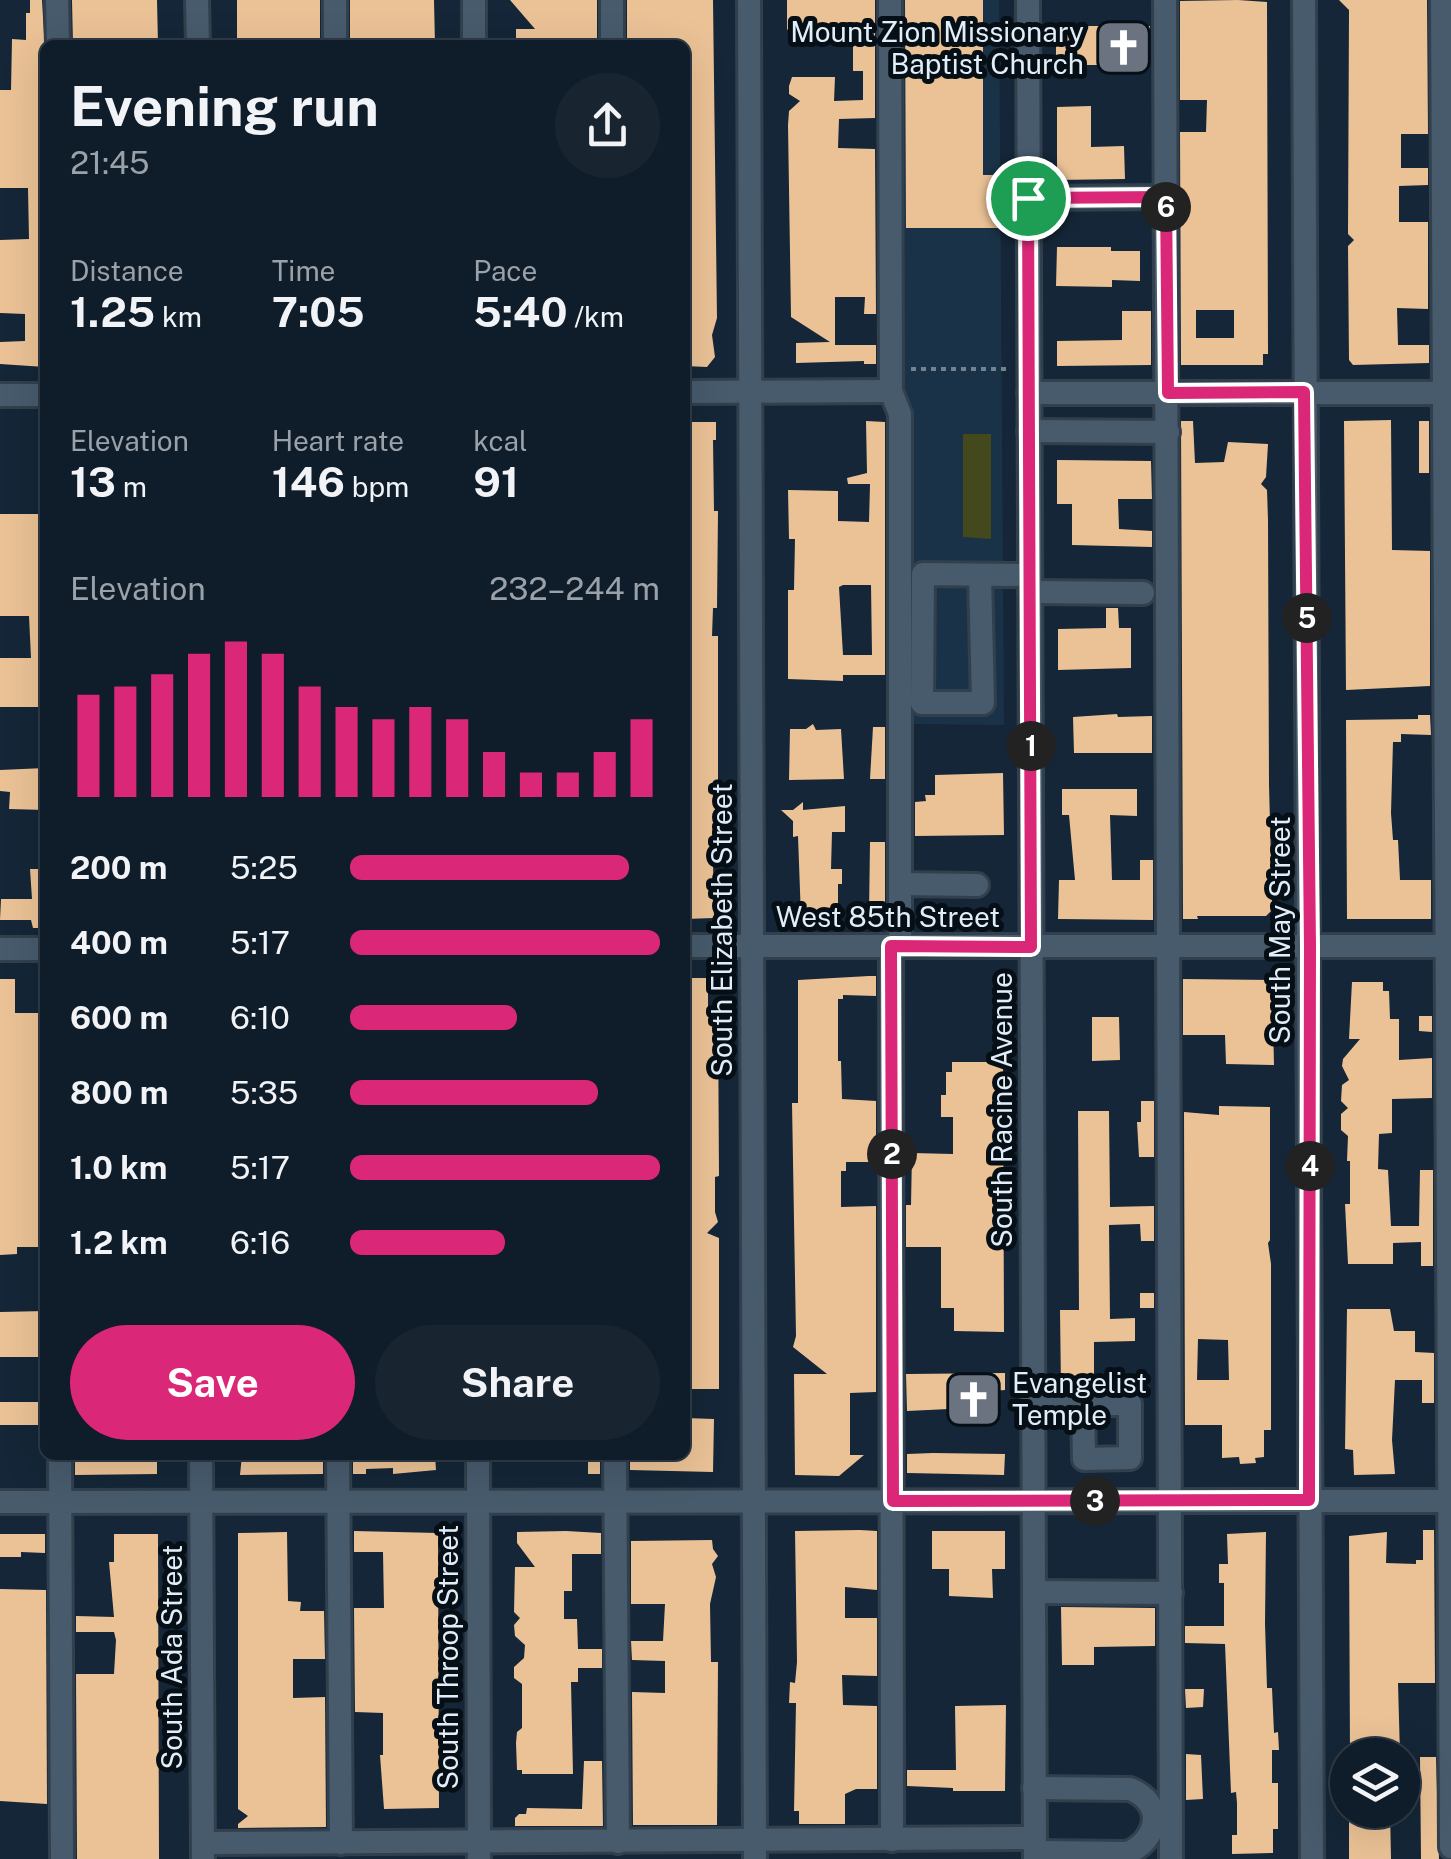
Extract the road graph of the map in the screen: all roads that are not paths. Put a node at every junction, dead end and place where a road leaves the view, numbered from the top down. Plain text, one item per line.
1 (58, 0) edge
2 (198, 0) edge
3 (335, 0) edge
4 (474, 0) edge
5 (612, 0) edge
6 (749, 0) edge
7 (890, 0) edge
8 (1028, 0) edge
9 (1165, 0) edge
10 (1304, 0) edge
11 (1442, 0) edge
12 (58, 40) edge
13 (198, 40) edge
14 (335, 40) edge
15 (474, 40) edge
16 (612, 40) edge
17 (1166, 197) junction
18 (1028, 198) junction
19 (894, 380) junction
20 (690, 392) edge
21 (750, 392) junction
22 (1304, 392) junction
23 (1448, 392) edge
24 (1029, 393) junction
25 (1168, 393) junction
26 (0, 395) edge
27 (40, 395) edge
28 (1030, 431) junction
29 (1168, 432) junction
30 (980, 575) junction
31 (1030, 584) junction
32 (1143, 593) dead end
33 (900, 884) junction
34 (976, 884) dead end
35 (690, 946) edge
36 (752, 946) junction
37 (1170, 946) junction
38 (1310, 946) junction
39 (1449, 946) edge
40 (896, 947) junction
41 (1031, 947) junction
42 (0, 949) edge
43 (40, 949) edge
44 (1033, 1404) junction
45 (1083, 1404) dead end
46 (60, 1460) edge
47 (202, 1460) edge
48 (338, 1460) edge
49 (478, 1460) edge
50 (615, 1460) edge
51 (1309, 1500) junction
52 (1450, 1500) edge
53 (893, 1501) junction
54 (1033, 1501) junction
55 (1170, 1501) junction
56 (0, 1502) edge
57 (60, 1502) junction
58 (202, 1502) junction
59 (338, 1502) junction
60 (478, 1502) junction
61 (616, 1502) junction
62 (754, 1502) junction
63 (1034, 1592) junction
64 (1171, 1593) junction
65 (1034, 1788) junction
66 (892, 1840) junction
67 (341, 1842) junction
68 (618, 1842) junction
69 (1451, 1847) edge
70 (754, 1850) edge
71 (1034, 1850) edge
72 (203, 1851) edge
73 (479, 1851) edge
74 (62, 1859) edge
75 (1171, 1859) edge
76 (1312, 1859) edge

1 - 12 street
2 - 13 street
3 - 14 street
4 - 15 street
5 - 16 street
6 - 21 street, South Elizabeth Street
7 - 19 street
8 - 18 street, South Racine Avenue
9 - 17 street
10 - 22 street, South May Street
11 - 23 street
17 - 18 street
17 - 25 street
18 - 24 street, South Racine Avenue
19 - 21 street
19 - 33 street
20 - 21 street
21 - 36 street, South Elizabeth Street
22 - 23 street
22 - 25 street
22 - 38 street, South May Street
23 - 39 street
24 - 25 street
24 - 28 street, South Racine Avenue
25 - 29 street
26 - 27 street
28 - 29 street
28 - 31 street, South Racine Avenue
29 - 37 street
30 - 30 street
30 - 31 street
31 - 32 street
31 - 41 street, South Racine Avenue
33 - 34 street
33 - 40 street
35 - 36 street, West 85th Street
36 - 40 street, West 85th Street
36 - 62 street, South Elizabeth Street
37 - 38 street, West 85th Street
37 - 41 street, West 85th Street
37 - 55 street
38 - 39 street, West 85th Street
38 - 51 street, South May Street
39 - 52 street
40 - 41 street, West 85th Street
40 - 53 street
41 - 44 street, South Racine Avenue
42 - 43 street
44 - 45 street
44 - 54 street, South Racine Avenue
46 - 57 street
47 - 58 street, South Ada Street
48 - 59 street
49 - 60 street, South Throop Street
50 - 61 street
51 - 52 street
51 - 55 street
51 - 76 street, South May Street
52 - 69 street
53 - 54 street
53 - 62 street
53 - 66 street
54 - 55 street
54 - 63 street, South Racine Avenue
55 - 64 street
56 - 57 street
57 - 58 street
57 - 74 street
58 - 59 street
58 - 72 street, South Ada Street
59 - 60 street
59 - 67 street
60 - 61 street
60 - 73 street, South Throop Street
61 - 62 street
61 - 68 street
62 - 70 street, South Elizabeth Street
63 - 64 street
63 - 65 street, South Racine Avenue
64 - 75 street
65 - 71 street, South Racine Avenue
65 - 71 street
66 - 70 street
66 - 71 street
67 - 72 street
67 - 73 street
68 - 70 street
68 - 73 street

